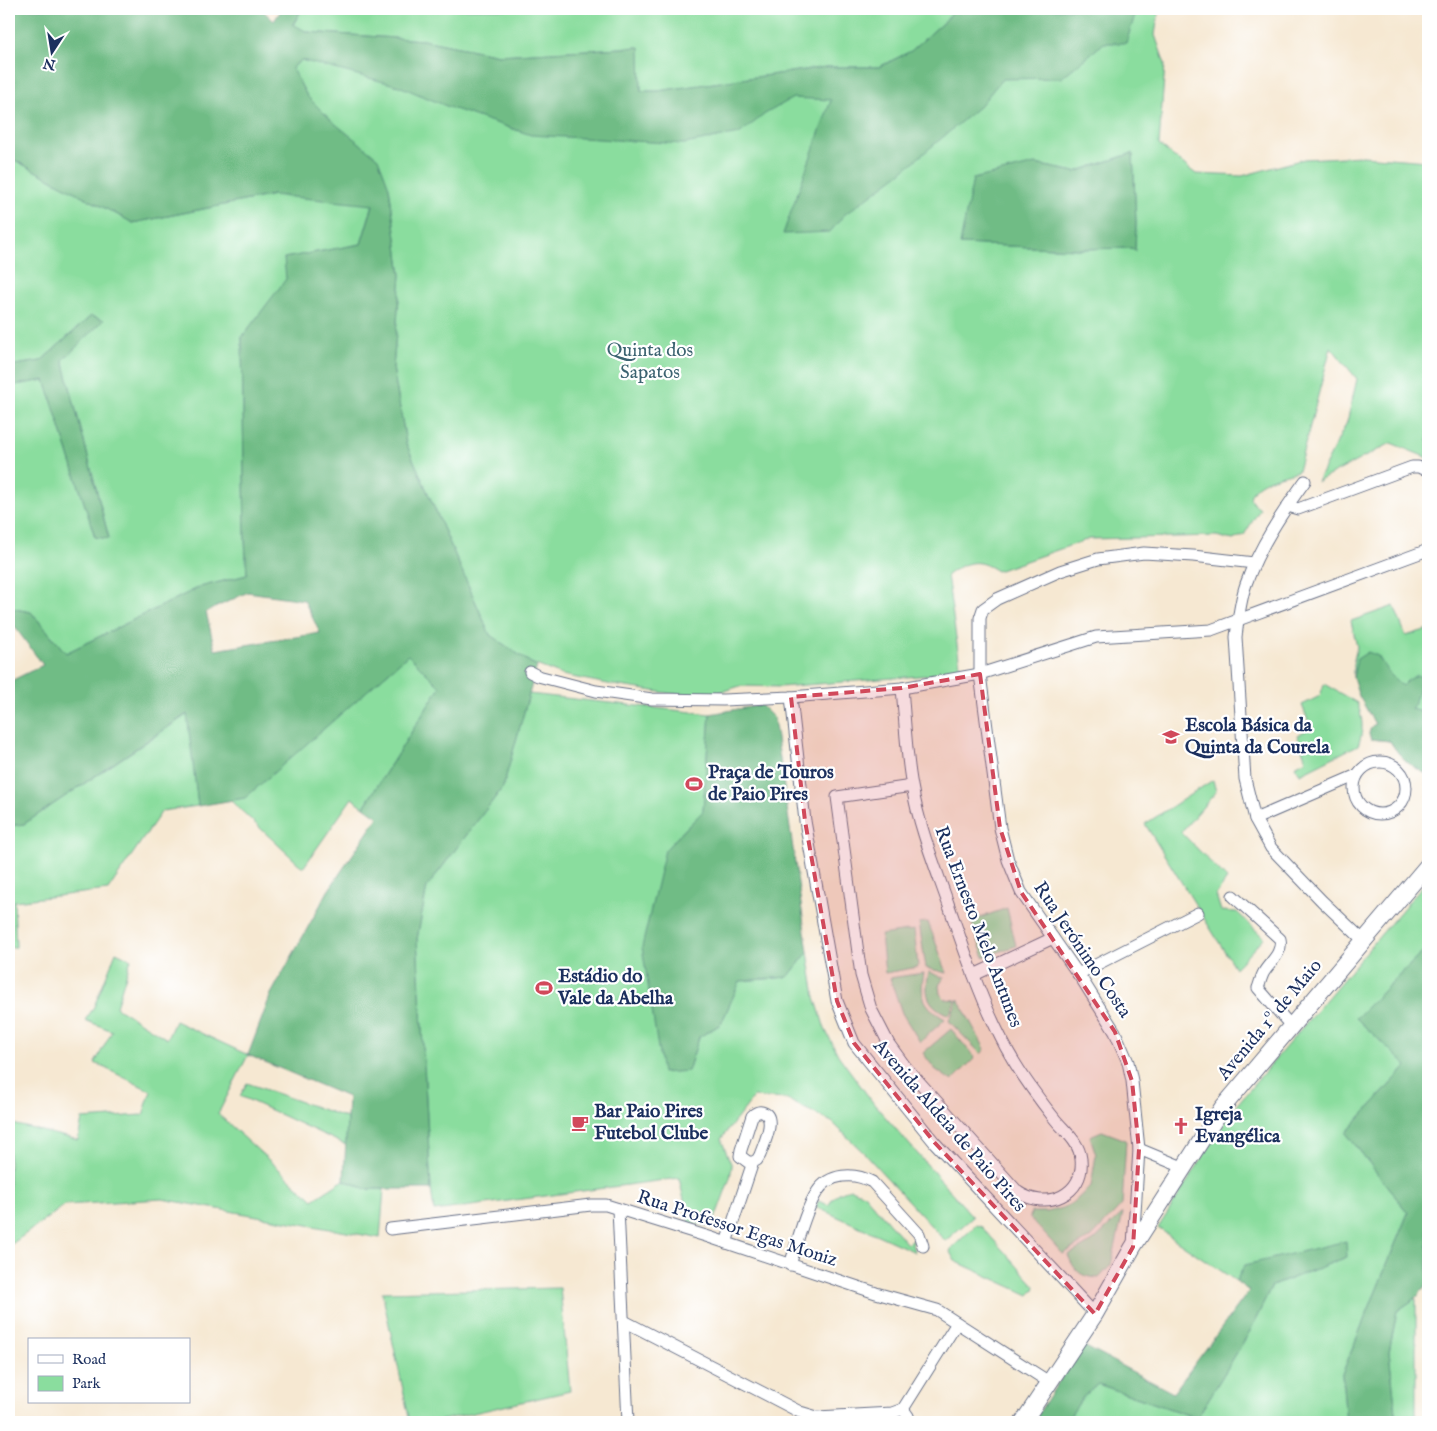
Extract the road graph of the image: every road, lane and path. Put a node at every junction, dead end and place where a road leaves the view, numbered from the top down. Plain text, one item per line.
1 (1428, 470) edge
2 (1305, 481) dead end
3 (1288, 506) junction
4 (1428, 550) edge
5 (1254, 563) junction
6 (1238, 619) junction
7 (530, 672) dead end
8 (980, 674) junction
9 (902, 688) junction
10 (791, 697) junction
11 (1357, 775) junction
12 (912, 786) junction
13 (1255, 819) junction
14 (1428, 865) edge
15 (1233, 896) dead end
16 (1198, 913) dead end
17 (1053, 938) junction
18 (1364, 941) junction
19 (1078, 974) junction
20 (974, 975) junction
21 (1292, 1026) junction
22 (1139, 1149) junction
23 (753, 1162) dead end
24 (1185, 1168) junction
25 (618, 1208) junction
26 (390, 1229) dead end
27 (726, 1243) junction
28 (923, 1246) dead end
29 (1133, 1247) junction
30 (790, 1265) junction
31 (1095, 1314) junction
32 (624, 1321) junction
33 (957, 1323) junction
34 (1049, 1382) junction
35 (903, 1409) junction
36 (830, 1419) edge
37 (628, 1422) edge
38 (910, 1422) edge
39 (1023, 1422) edge

1 - 3 street
2 - 3 street
3 - 5 street
4 - 6 street
5 - 6 street
5 - 8 street, Rua Jerónimo Costa
6 - 8 street
6 - 13 street
7 - 10 street
8 - 9 street
8 - 17 street, Rua Jerónimo Costa
9 - 10 street
9 - 12 street, Rua Ernesto Melo Antunes
10 - 31 street, Avenida Aldeia de Paio Pires
11 - 11 street
11 - 13 street
12 - 20 street, Rua Ernesto Melo Antunes
12 - 20 street, Rua Ernesto Melo Antunes
13 - 18 street
14 - 18 street, Avenida 1º de Maio
15 - 21 street
16 - 19 street
17 - 19 street, Rua Jerónimo Costa
17 - 20 street
18 - 21 street, Avenida 1º de Maio
19 - 22 street, Rua Jerónimo Costa
21 - 24 street, Avenida 1º de Maio
22 - 24 street
22 - 29 street, Rua Jerónimo Costa
23 - 27 street
24 - 29 street, Avenida 1º de Maio
25 - 26 street, Rua Professor Egas Moniz
25 - 27 street, Rua Professor Egas Moniz
25 - 32 street
27 - 30 street, Rua Professor Egas Moniz
28 - 30 street
29 - 31 street, Avenida 1º de Maio
30 - 33 street, Rua Professor Egas Moniz
31 - 34 street, Avenida 1º de Maio
32 - 36 street
32 - 37 street
33 - 34 street, Rua Professor Egas Moniz
33 - 35 street
34 - 39 street, Avenida 1º de Maio
35 - 36 street
35 - 38 street

